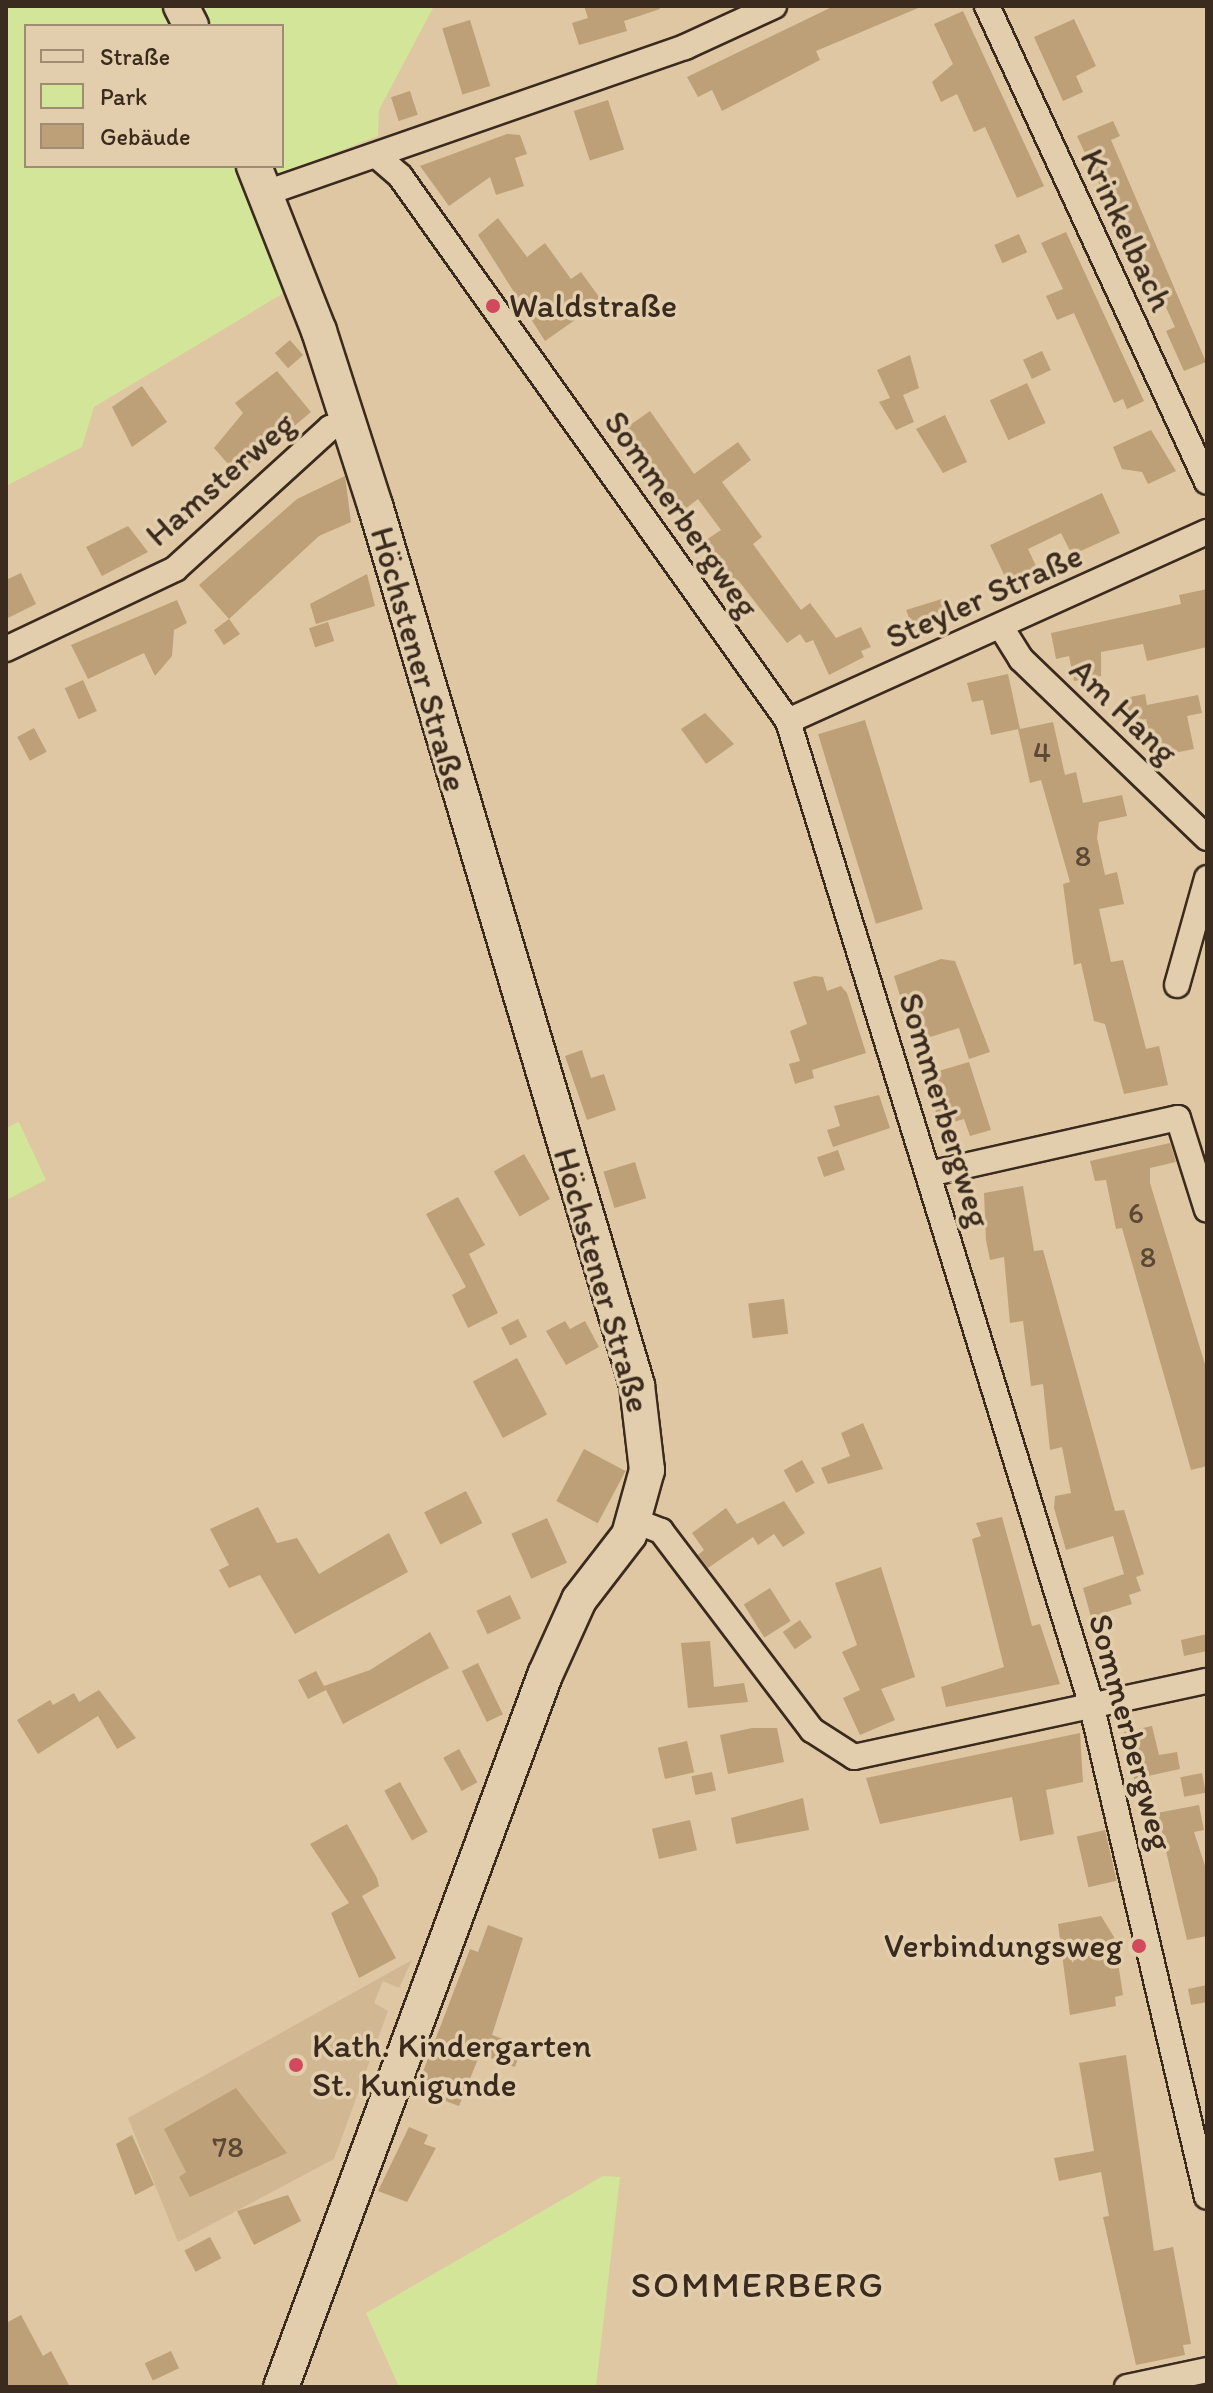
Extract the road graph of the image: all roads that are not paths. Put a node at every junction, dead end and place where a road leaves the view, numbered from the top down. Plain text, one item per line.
1 (181, 6) edge
2 (774, 6) edge
3 (987, 6) edge
4 (190, 24) edge
5 (377, 156) junction
6 (260, 179) edge
7 (349, 422) junction
8 (1207, 482) edge
9 (1207, 532) edge
10 (1001, 627) junction
11 (6, 649) edge
12 (788, 721) junction
13 (1207, 838) edge
14 (1207, 878) edge
15 (1177, 985) dead end
16 (929, 1174) junction
17 (1207, 1210) edge
18 (635, 1521) junction
19 (1207, 1681) edge
20 (1091, 1703) junction
21 (1207, 2197) edge
22 (1207, 2370) edge
23 (281, 2387) edge
24 (1127, 2387) edge

1 - 4 main road
2 - 5 street
3 - 8 street, Krinkelbach
5 - 6 street
5 - 12 street, Sommerbergweg
6 - 7 main road, Höchstener Straße
7 - 11 street, Hamsterweg
7 - 18 main road, Höchstener Straße
9 - 10 street, Steyler Straße
10 - 12 street, Steyler Straße
10 - 13 street, Am Hang
12 - 16 street, Sommerbergweg
14 - 15 street
16 - 17 street
16 - 20 street, Sommerbergweg
18 - 20 street
18 - 23 main road, Höchstener Straße
19 - 20 street
20 - 21 street, Sommerbergweg
22 - 24 street

